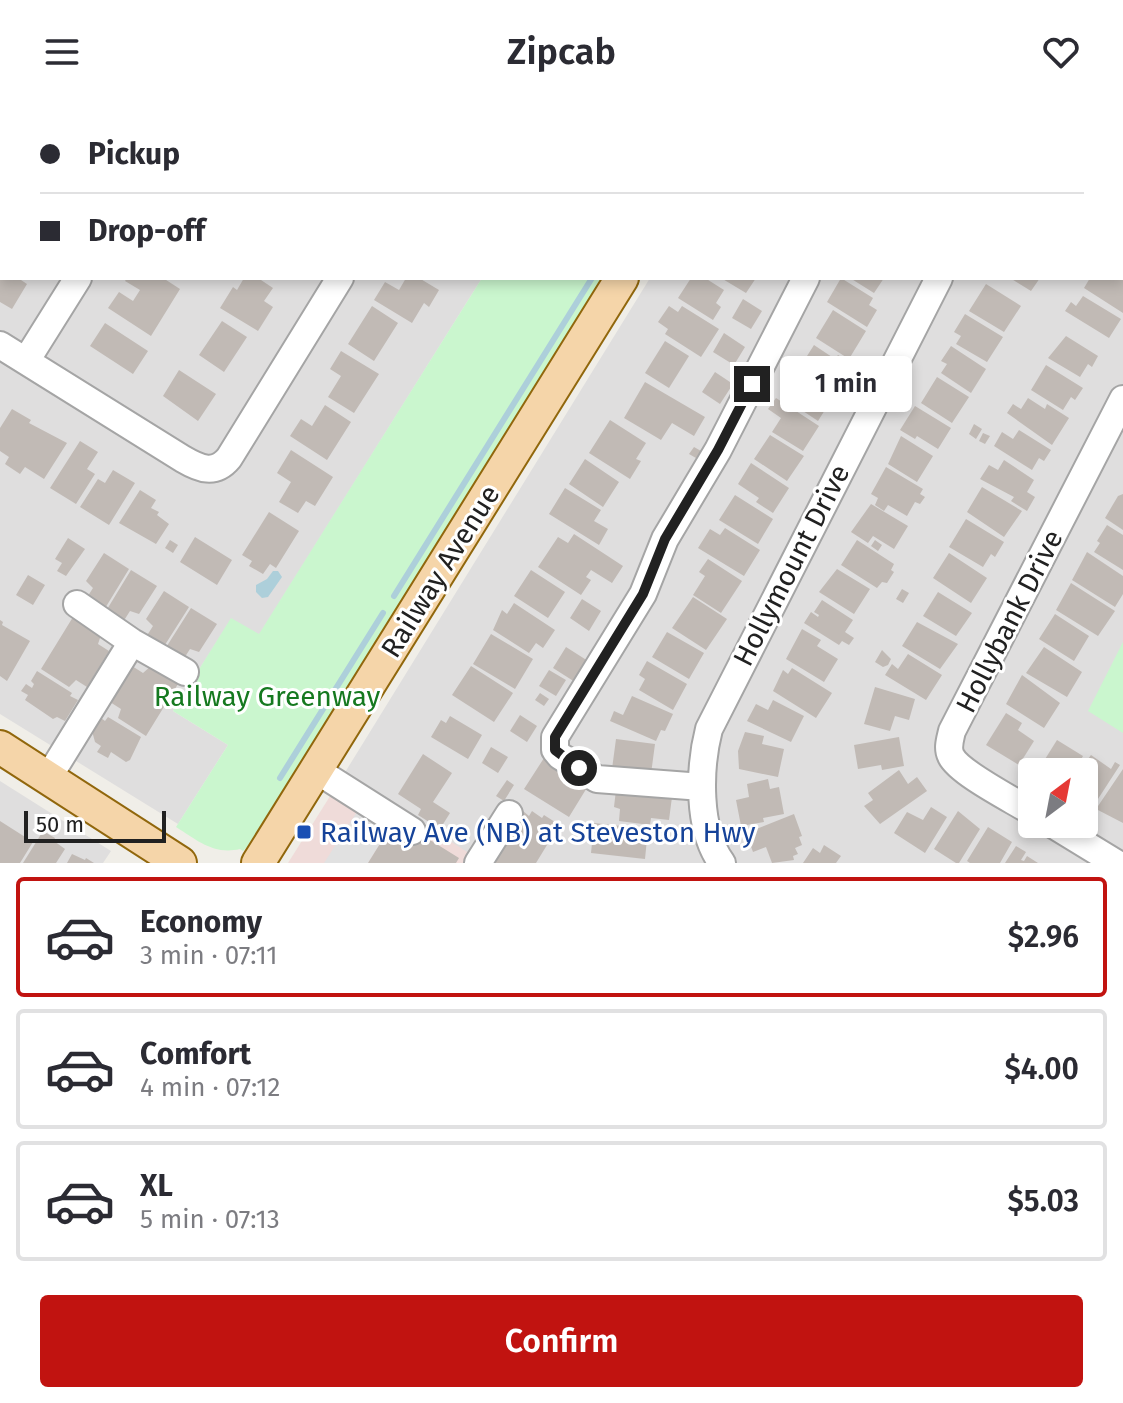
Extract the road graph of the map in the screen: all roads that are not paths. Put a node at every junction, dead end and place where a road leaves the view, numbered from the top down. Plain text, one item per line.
1 (77, 280) edge
2 (339, 280) edge
3 (621, 280) edge
4 (805, 280) edge
5 (938, 280) edge
6 (0, 345) edge
7 (26, 361) junction
8 (1123, 399) edge
9 (77, 604) dead end
10 (132, 642) junction
11 (185, 672) dead end
12 (0, 747) edge
13 (316, 770) junction
14 (48, 778) junction
15 (702, 787) junction
16 (1018, 803) edge
17 (509, 814) dead end
18 (412, 831) dead end
19 (1075, 838) edge
20 (180, 863) edge
21 (258, 863) edge
22 (478, 863) edge
23 (722, 863) edge
24 (1116, 863) edge

1 - 7 street
2 - 7 street
3 - 13 main road, Railway Avenue
4 - 15 street
5 - 15 street, Hollymount Drive
6 - 7 street
8 - 16 street, Hollybank Drive
9 - 10 street
10 - 11 street
10 - 14 street
12 - 14 main road
13 - 18 street
13 - 21 main road, Railway Avenue
14 - 20 main road
15 - 23 street, Hollymount Drive
17 - 22 street
19 - 24 street

